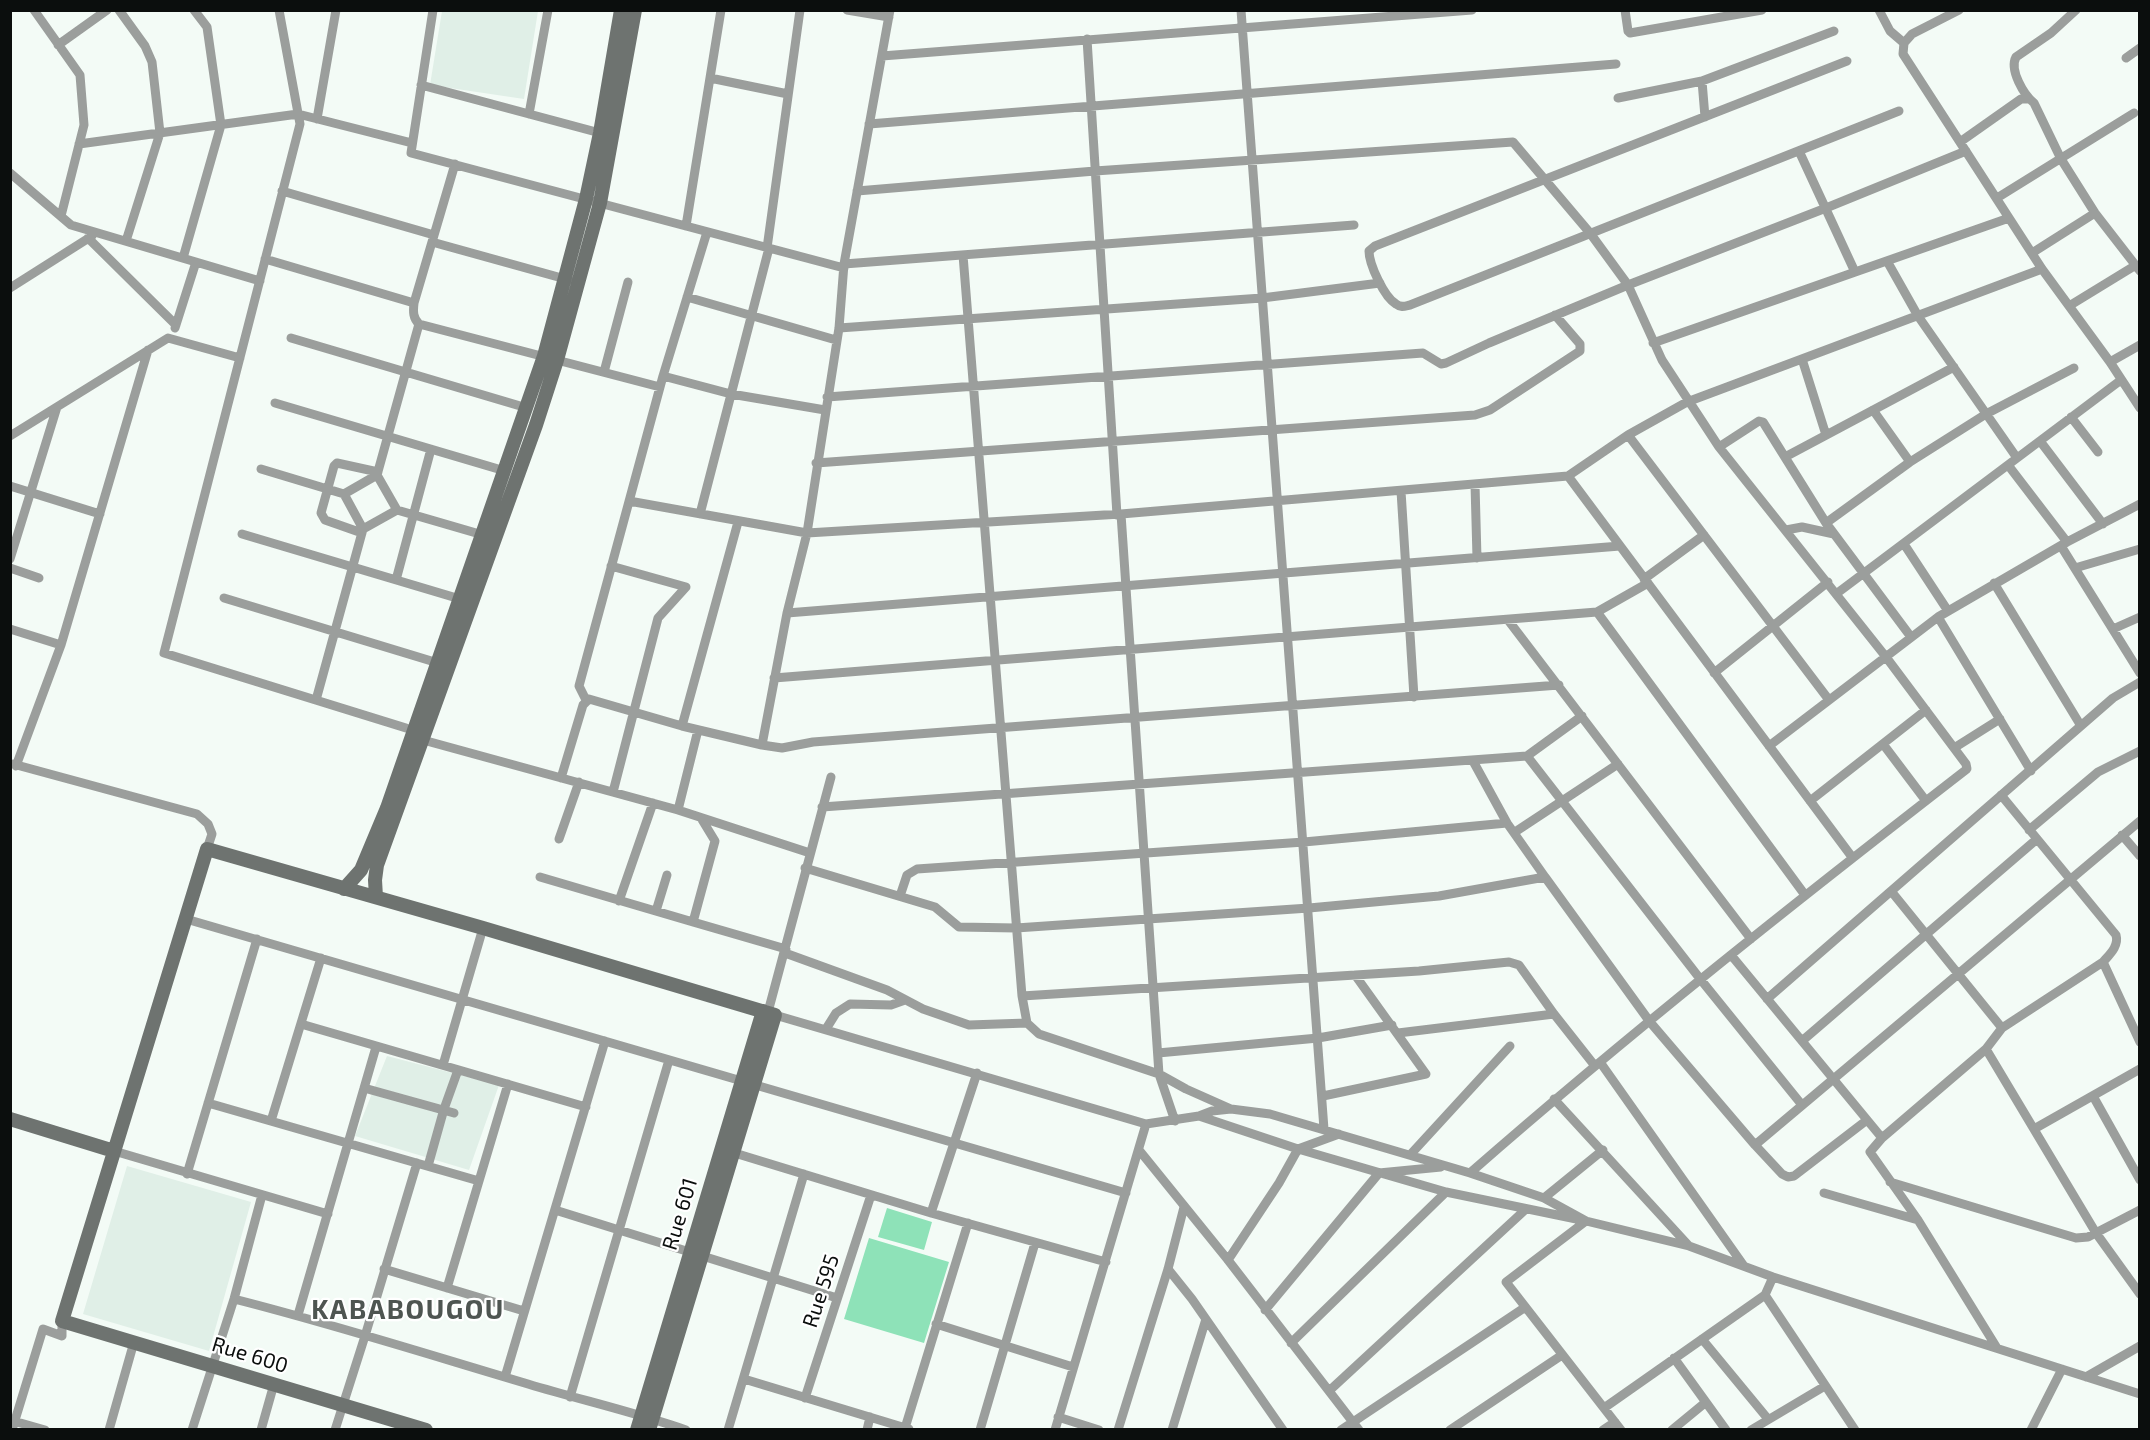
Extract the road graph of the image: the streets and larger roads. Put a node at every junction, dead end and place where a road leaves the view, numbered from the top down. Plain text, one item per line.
1 (34, 10) edge
2 (107, 10) edge
3 (119, 10) edge
4 (194, 10) edge
5 (279, 10) edge
6 (336, 10) edge
7 (432, 10) edge
8 (548, 10) edge
9 (621, 10) edge
10 (635, 10) edge
11 (721, 10) edge
12 (800, 10) edge
13 (848, 10) edge
14 (1241, 10) edge
15 (1472, 10) edge
16 (1625, 10) edge
17 (1762, 10) edge
18 (1879, 10) edge
19 (1959, 10) edge
20 (2076, 10) edge
21 (889, 14) edge
22 (1360, 14) edge
23 (1242, 27) junction
24 (1834, 32) dead end
25 (1087, 39) junction
26 (1904, 43) junction
27 (58, 45) junction
28 (2139, 48) edge
29 (882, 56) junction
30 (2126, 58) dead end
31 (1847, 62) dead end
32 (1616, 64) dead end
33 (710, 78) junction
34 (1702, 81) junction
35 (421, 85) junction
36 (788, 94) junction
37 (1247, 94) junction
38 (1618, 98) dead end
39 (2029, 99) junction
40 (1091, 106) junction
41 (1899, 111) dead end
42 (2134, 113) dead end
43 (298, 114) junction
44 (529, 114) junction
45 (1705, 117) junction
46 (317, 119) junction
47 (869, 124) junction
48 (221, 125) junction
49 (160, 133) junction
50 (600, 133) junction
51 (1960, 142) junction
52 (412, 143) junction
53 (79, 144) junction
54 (1966, 151) junction
55 (1799, 152) junction
56 (2061, 159) junction
57 (1252, 160) junction
58 (455, 164) junction
59 (1095, 171) junction
60 (10, 173) edge
61 (1545, 180) junction
62 (282, 191) junction
63 (858, 191) junction
64 (1997, 198) junction
65 (593, 201) junction
66 (1826, 208) junction
67 (2095, 213) junction
68 (61, 216) junction
69 (2009, 218) junction
70 (1354, 225) dead end
71 (686, 226) junction
72 (707, 232) junction
73 (1257, 232) junction
74 (1590, 233) junction
75 (92, 235) junction
76 (433, 238) junction
77 (126, 241) junction
78 (1100, 244) junction
79 (768, 248) junction
80 (2032, 253) junction
81 (963, 255) junction
82 (183, 258) junction
83 (265, 259) junction
84 (1887, 261) junction
85 (196, 262) junction
86 (844, 266) junction
87 (2138, 268) edge
88 (2042, 269) junction
89 (1854, 272) junction
90 (260, 280) junction
91 (572, 281) junction
92 (628, 282) dead end
93 (1380, 283) junction
94 (1628, 285) junction
95 (10, 288) edge
96 (687, 297) junction
97 (1262, 297) junction
98 (414, 303) junction
99 (2069, 306) junction
100 (1104, 309) junction
101 (1555, 315) junction
102 (1918, 315) junction
103 (752, 316) junction
104 (969, 319) junction
105 (419, 324) junction
106 (176, 325) junction
107 (838, 328) junction
108 (291, 338) dead end
109 (172, 339) junction
110 (836, 340) junction
111 (1653, 343) junction
112 (2139, 345) edge
113 (148, 350) junction
114 (240, 358) junction
115 (550, 358) junction
116 (1802, 359) junction
117 (2110, 362) junction
118 (1267, 364) junction
119 (1953, 367) junction
120 (2074, 368) dead end
121 (406, 372) junction
122 (604, 372) junction
123 (663, 376) junction
124 (1108, 376) junction
125 (2121, 380) junction
126 (974, 386) junction
127 (660, 387) junction
128 (731, 394) junction
129 (827, 397) junction
130 (1687, 402) junction
131 (275, 403) dead end
132 (57, 407) junction
133 (527, 408) junction
134 (2139, 408) edge
135 (825, 410) junction
136 (1873, 410) junction
137 (1986, 414) junction
138 (2071, 417) junction
139 (1272, 429) junction
140 (1628, 435) junction
141 (1826, 435) junction
142 (10, 436) edge
143 (388, 436) junction
144 (1112, 441) junction
145 (2040, 441) junction
146 (1719, 447) junction
147 (431, 449) junction
148 (979, 451) junction
149 (2098, 452) dead end
150 (1785, 457) junction
151 (2017, 458) junction
152 (1910, 462) junction
153 (816, 463) junction
154 (2008, 465) junction
155 (261, 469) dead end
156 (505, 471) junction
157 (378, 474) junction
158 (1568, 476) junction
159 (1475, 484) junction
160 (10, 486) edge
161 (328, 489) junction
162 (1401, 491) junction
163 (31, 493) junction
164 (344, 494) junction
165 (629, 501) junction
166 (1278, 501) junction
167 (2139, 504) edge
168 (397, 510) junction
169 (100, 514) junction
170 (700, 514) junction
171 (413, 515) junction
172 (1119, 515) junction
173 (738, 522) junction
174 (984, 522) junction
175 (1826, 523) junction
176 (2103, 524) junction
177 (1786, 530) junction
178 (363, 531) junction
179 (807, 533) junction
180 (242, 534) dead end
181 (1834, 534) junction
182 (483, 535) junction
183 (1704, 535) junction
184 (1904, 544) junction
185 (2064, 544) junction
186 (1620, 546) junction
187 (2139, 549) edge
188 (1477, 558) junction
189 (10, 559) edge
190 (1406, 564) junction
191 (353, 567) junction
192 (611, 567) junction
193 (10, 568) edge
194 (2075, 568) junction
195 (1283, 573) junction
196 (1864, 573) junction
197 (39, 578) dead end
198 (396, 580) junction
199 (1646, 581) junction
200 (1827, 582) junction
201 (1994, 583) junction
202 (1126, 586) junction
203 (1836, 594) junction
204 (990, 597) junction
205 (224, 598) dead end
206 (460, 599) junction
207 (1948, 611) junction
208 (1597, 612) junction
209 (787, 613) junction
210 (1938, 617) junction
211 (2139, 617) edge
212 (1508, 620) junction
213 (1773, 626) junction
214 (10, 629) edge
215 (1409, 629) junction
216 (2113, 630) junction
217 (335, 632) junction
218 (1911, 637) junction
219 (1288, 638) junction
220 (61, 645) junction
221 (1131, 650) junction
222 (1886, 657) junction
223 (995, 661) junction
224 (438, 663) junction
225 (1714, 673) junction
226 (2139, 673) edge
227 (774, 678) junction
228 (2139, 682) edge
229 (1559, 685) junction
230 (1414, 697) junction
231 (316, 700) junction
232 (586, 700) junction
233 (1829, 700) junction
234 (1293, 705) junction
235 (1926, 710) junction
236 (634, 711) junction
237 (1582, 716) junction
238 (1135, 717) junction
239 (2000, 719) junction
240 (682, 726) junction
241 (2080, 726) junction
242 (1000, 727) junction
243 (406, 728) dead end
244 (698, 730) junction
245 (423, 740) junction
246 (1883, 744) junction
247 (762, 745) junction
248 (1769, 746) junction
249 (1954, 748) junction
250 (2139, 751) edge
251 (1527, 756) junction
252 (1473, 761) junction
253 (13, 764) edge
254 (1618, 764) junction
255 (2031, 771) junction
256 (1298, 772) junction
257 (831, 777) dead end
258 (561, 778) junction
259 (579, 782) junction
260 (1140, 784) junction
261 (613, 792) junction
262 (1006, 794) junction
263 (2001, 795) junction
264 (1810, 801) junction
265 (1926, 801) junction
266 (1562, 802) junction
267 (653, 803) junction
268 (822, 807) junction
269 (678, 810) junction
270 (701, 818) junction
271 (2139, 821) edge
272 (1507, 823) junction
273 (2029, 830) junction
274 (1515, 832) junction
275 (2122, 835) junction
276 (559, 839) dead end
277 (2037, 839) junction
278 (1304, 842) junction
279 (207, 849) junction
280 (810, 853) junction
281 (1144, 854) junction
282 (2139, 856) edge
283 (1852, 857) junction
284 (1011, 863) junction
285 (805, 868) junction
286 (667, 875) dead end
287 (540, 877) dead end
288 (1545, 877) junction
289 (2070, 880) junction
290 (344, 889) junction
291 (1891, 891) junction
292 (1805, 895) junction
293 (900, 896) junction
294 (376, 897) junction
295 (619, 901) junction
296 (1309, 908) junction
297 (656, 911) junction
298 (186, 919) junction
299 (1149, 919) junction
300 (693, 922) junction
301 (483, 928) junction
302 (1016, 928) junction
303 (1926, 935) junction
304 (257, 939) junction
305 (1751, 939) junction
306 (786, 951) junction
307 (1731, 955) junction
308 (321, 958) junction
309 (2103, 962) junction
310 (1958, 974) junction
311 (1355, 975) junction
312 (1314, 977) junction
313 (1701, 980) junction
314 (1153, 987) junction
315 (1022, 996) junction
316 (463, 999) junction
317 (1767, 999) junction
318 (905, 1000) junction
319 (769, 1012) junction
320 (1554, 1014) junction
321 (1650, 1022) junction
322 (1027, 1023) junction
323 (301, 1024) junction
324 (2002, 1028) junction
325 (826, 1029) junction
326 (1395, 1029) junction
327 (1318, 1038) junction
328 (605, 1041) junction
329 (1802, 1041) junction
330 (2139, 1042) edge
331 (376, 1047) junction
332 (1510, 1047) dead end
333 (1986, 1049) junction
334 (1158, 1053) junction
335 (669, 1060) junction
336 (1597, 1064) junction
337 (443, 1065) junction
338 (2139, 1069) edge
339 (458, 1070) junction
340 (976, 1073) junction
341 (1159, 1074) junction
342 (1833, 1079) junction
343 (748, 1082) junction
344 (508, 1084) junction
345 (364, 1088) junction
346 (1323, 1096) junction
347 (2092, 1096) junction
348 (1554, 1099) junction
349 (208, 1103) junction
350 (1802, 1105) junction
351 (586, 1107) junction
352 (1231, 1109) junction
353 (444, 1110) junction
354 (454, 1113) dead end
355 (1199, 1116) junction
356 (10, 1119) edge
357 (1868, 1120) junction
358 (271, 1121) junction
359 (1175, 1121) junction
360 (1146, 1124) junction
361 (1324, 1129) junction
362 (2034, 1129) junction
363 (1339, 1134) junction
364 (1882, 1138) junction
365 (347, 1143) junction
366 (954, 1143) junction
367 (1755, 1145) junction
368 (1298, 1149) junction
369 (1139, 1150) junction
370 (1603, 1150) junction
371 (114, 1151) junction
372 (727, 1151) junction
373 (1410, 1155) junction
374 (417, 1163) junction
375 (428, 1166) junction
376 (1447, 1166) junction
377 (1379, 1173) junction
378 (1470, 1173) junction
379 (187, 1174) junction
380 (804, 1174) junction
381 (2139, 1180) edge
382 (479, 1181) junction
383 (1890, 1182) junction
384 (1126, 1192) junction
385 (1446, 1192) junction
386 (1824, 1194) dead end
387 (871, 1195) junction
388 (262, 1196) junction
389 (1544, 1198) junction
390 (1184, 1207) junction
391 (1526, 1209) junction
392 (555, 1210) junction
393 (2139, 1210) edge
394 (931, 1213) junction
395 (328, 1214) junction
396 (1918, 1220) junction
397 (1586, 1221) junction
398 (969, 1223) junction
399 (619, 1229) junction
400 (2096, 1233) junction
401 (1035, 1243) junction
402 (1689, 1246) junction
403 (696, 1254) junction
404 (1228, 1260) junction
405 (1106, 1262) junction
406 (1745, 1268) junction
407 (384, 1269) junction
408 (1168, 1269) junction
409 (1773, 1277) junction
410 (774, 1278) junction
411 (447, 1288) junction
412 (2139, 1294) edge
413 (1765, 1295) junction
414 (837, 1298) junction
415 (234, 1299) junction
416 (1524, 1308) junction
417 (1265, 1310) junction
418 (524, 1311) junction
419 (298, 1315) junction
420 (1206, 1319) junction
421 (62, 1321) junction
422 (936, 1324) junction
423 (365, 1336) junction
424 (1702, 1339) junction
425 (134, 1342) junction
426 (1291, 1342) junction
427 (1004, 1346) junction
428 (2139, 1346) edge
429 (1997, 1348) junction
430 (1562, 1355) junction
431 (1674, 1358) junction
432 (213, 1366) junction
433 (1073, 1367) junction
434 (2062, 1370) junction
435 (505, 1377) junction
436 (2086, 1377) junction
437 (744, 1379) junction
438 (274, 1384) junction
439 (1825, 1386) junction
440 (1329, 1391) junction
441 (2139, 1394) edge
442 (570, 1397) junction
443 (805, 1398) junction
444 (1706, 1402) junction
445 (343, 1405) junction
446 (1604, 1408) junction
447 (870, 1417) junction
448 (1058, 1417) junction
449 (1768, 1419) junction
450 (647, 1421) edge
451 (12, 1423) edge
452 (405, 1426) edge
453 (1356, 1426) edge
454 (1618, 1426) edge
455 (908, 1429) edge
456 (45, 1430) edge
457 (109, 1430) edge
458 (192, 1430) edge
459 (261, 1430) edge
460 (335, 1430) edge
461 (426, 1430) edge
462 (637, 1430) edge
463 (686, 1430) edge
464 (729, 1430) edge
465 (867, 1430) edge
466 (980, 1430) edge
467 (1055, 1430) edge
468 (1099, 1430) edge
469 (1118, 1430) edge
470 (1172, 1430) edge
471 (1283, 1430) edge
472 (1341, 1430) edge
473 (1450, 1430) edge
474 (1603, 1430) edge
475 (1672, 1430) edge
476 (1726, 1430) edge
477 (1751, 1430) edge
478 (1855, 1430) edge
479 (2031, 1430) edge

1 - 27 street
2 - 27 street
3 - 49 street
4 - 48 street
5 - 43 street
6 - 46 street
7 - 35 street
8 - 44 street
9 - 50 street
10 - 65 street
11 - 33 street
12 - 36 street
13 - 21 street
14 - 23 street
15 - 22 street
16 - 17 street
18 - 26 street
19 - 26 street
20 - 39 street
21 - 29 street
22 - 23 street
23 - 25 street
23 - 37 street
24 - 34 street
25 - 29 street
25 - 40 street
26 - 51 street
27 - 53 street
28 - 30 street
29 - 47 street
31 - 45 street
32 - 37 street
33 - 36 street
33 - 71 street
34 - 38 street
34 - 45 street
35 - 44 street
35 - 52 street
36 - 79 street
37 - 40 street
37 - 57 street
39 - 51 street
39 - 56 street
40 - 47 street
40 - 59 street
41 - 55 street
42 - 56 street
43 - 46 street
43 - 48 street
43 - 62 street
44 - 50 street
45 - 61 street
46 - 52 street
47 - 63 street
48 - 49 street
48 - 82 street
49 - 53 street
49 - 77 street
50 - 65 street
51 - 54 street
52 - 58 street
53 - 68 street
54 - 64 street
54 - 66 street
55 - 66 street
55 - 74 street
56 - 64 street
56 - 67 street
57 - 59 street
57 - 61 street
57 - 73 street
58 - 65 street
58 - 76 street
59 - 63 street
59 - 78 street
60 - 68 street
61 - 74 street
61 - 93 street
62 - 76 street
62 - 83 street
63 - 86 street
64 - 69 street
65 - 71 street
65 - 91 street
66 - 89 street
66 - 94 street
67 - 80 street
67 - 87 street
68 - 75 street
69 - 80 street
69 - 84 street
70 - 73 street
71 - 72 street
72 - 79 street
72 - 96 street
73 - 78 street
73 - 97 street
74 - 93 street
74 - 94 street
75 - 77 street
75 - 95 street
75 - 106 street
76 - 91 street
76 - 98 street
77 - 82 street
78 - 81 street
78 - 100 street
79 - 86 street
79 - 103 street
80 - 88 street
81 - 86 street
81 - 104 street
82 - 85 street
83 - 90 street
83 - 98 street
84 - 89 street
84 - 102 street
85 - 90 street
85 - 106 street
86 - 107 street
87 - 99 street
88 - 99 street
88 - 102 street
89 - 111 street
90 - 114 street
91 - 115 street
92 - 122 street
93 - 97 street
94 - 101 street
94 - 111 street
96 - 103 street
96 - 123 street
97 - 100 street
97 - 118 street
98 - 105 street
99 - 117 street
100 - 104 street
100 - 124 street
101 - 118 street
101 - 139 street
102 - 116 street
102 - 119 street
103 - 110 street
103 - 128 street
104 - 107 street
104 - 126 street
105 - 115 street
105 - 121 street
106 - 109 street
107 - 110 street
108 - 121 street
109 - 113 street
109 - 114 street
110 - 129 street
111 - 130 street
112 - 117 street
113 - 132 street
113 - 169 street
114 - 231 street
115 - 122 street
115 - 133 street
115 - 245 street
116 - 130 street
116 - 141 street
117 - 125 street
118 - 124 street
118 - 139 street
119 - 136 street
119 - 137 street
120 - 137 street
121 - 133 street
121 - 143 street
122 - 127 street
123 - 127 street
123 - 128 street
124 - 126 street
124 - 144 street
125 - 134 street
125 - 138 street
126 - 129 street
126 - 148 street
127 - 165 street
128 - 135 street
128 - 170 street
129 - 135 street
130 - 140 street
130 - 146 street
131 - 143 street
132 - 142 street
132 - 163 street
133 - 156 street
135 - 153 street
136 - 141 street
136 - 152 street
137 - 151 street
137 - 152 street
138 - 145 street
138 - 149 street
139 - 144 street
139 - 166 street
140 - 158 street
140 - 183 street
141 - 150 street
143 - 147 street
143 - 157 street
144 - 148 street
144 - 172 street
145 - 151 street
145 - 176 street
146 - 150 street
146 - 177 street
147 - 156 street
147 - 171 street
148 - 153 street
148 - 174 street
150 - 175 street
151 - 154 street
152 - 175 street
153 - 179 street
154 - 184 street
154 - 185 street
155 - 161 street
156 - 182 street
157 - 161 street
157 - 164 street
157 - 168 street
158 - 159 street
158 - 186 street
159 - 162 street
159 - 188 street
160 - 163 street
161 - 164 street
161 - 178 street
162 - 166 street
162 - 190 street
163 - 169 street
163 - 189 street
164 - 178 street
165 - 170 street
165 - 192 street
166 - 172 street
166 - 195 street
167 - 176 street
168 - 171 street
168 - 178 street
169 - 220 street
170 - 173 street
171 - 182 street
171 - 198 street
172 - 174 street
172 - 202 street
173 - 179 street
173 - 240 street
174 - 179 street
174 - 204 street
175 - 181 street
176 - 185 street
177 - 181 street
177 - 200 street
178 - 191 street
179 - 209 street
180 - 191 street
181 - 196 street
182 - 206 street
183 - 199 street
183 - 213 street
184 - 196 street
184 - 207 street
185 - 194 street
185 - 201 street
186 - 188 street
186 - 199 street
187 - 194 street
188 - 190 street
190 - 195 street
190 - 215 street
191 - 198 street
191 - 217 street
192 - 232 street
192 - 236 street
193 - 197 street
194 - 216 street
195 - 202 street
195 - 219 street
196 - 203 street
196 - 218 street
198 - 206 street
199 - 208 street
199 - 225 street
200 - 203 street
200 - 213 street
201 - 207 street
201 - 241 street
202 - 204 street
202 - 221 street
203 - 222 street
204 - 209 street
204 - 223 street
205 - 217 street
206 - 224 street
207 - 210 street
208 - 212 street
208 - 292 street
209 - 227 street
210 - 218 street
210 - 239 street
211 - 216 street
212 - 215 street
212 - 229 street
213 - 225 street
213 - 233 street
214 - 220 street
215 - 219 street
215 - 230 street
216 - 226 street
217 - 224 street
217 - 231 street
218 - 222 street
219 - 221 street
219 - 234 street
220 - 253 street
221 - 223 street
221 - 238 street
222 - 233 street
222 - 235 street
223 - 227 street
223 - 242 street
224 - 290 street
225 - 248 street
227 - 247 street
228 - 241 street
229 - 230 street
229 - 237 street
230 - 234 street
231 - 243 street
232 - 236 street
232 - 258 street
233 - 248 street
234 - 238 street
234 - 256 street
235 - 246 street
235 - 249 street
236 - 240 street
236 - 261 street
237 - 251 street
237 - 254 street
238 - 242 street
238 - 260 street
239 - 249 street
239 - 255 street
240 - 244 street
241 - 255 street
242 - 247 street
242 - 262 street
244 - 247 street
244 - 269 street
245 - 258 street
245 - 294 street
246 - 264 street
246 - 265 street
248 - 264 street
249 - 265 street
250 - 273 street
251 - 252 street
251 - 266 street
252 - 256 street
252 - 272 street
253 - 279 street
254 - 266 street
254 - 305 street
255 - 263 street
256 - 260 street
256 - 278 street
257 - 268 street
258 - 259 street
259 - 261 street
259 - 276 street
260 - 262 street
260 - 281 street
261 - 267 street
262 - 268 street
262 - 284 street
263 - 273 street
263 - 291 street
264 - 283 street
265 - 283 street
266 - 274 street
266 - 313 street
267 - 269 street
267 - 295 street
268 - 280 street
269 - 270 street
270 - 280 street
270 - 300 street
271 - 275 street
272 - 274 street
272 - 278 street
273 - 277 street
274 - 288 street
275 - 282 street
275 - 289 street
277 - 289 street
277 - 303 street
278 - 281 street
278 - 296 street
279 - 290 street
279 - 298 street
280 - 285 street
281 - 284 street
281 - 299 street
283 - 292 street
284 - 293 street
284 - 302 street
285 - 293 street
285 - 306 street
286 - 297 street
287 - 295 street
288 - 296 street
288 - 321 street
289 - 309 street
289 - 310 street
290 - 294 street
291 - 303 street
291 - 317 street
292 - 305 street
293 - 302 street
294 - 301 street
295 - 297 street
296 - 299 street
296 - 312 street
297 - 300 street
298 - 304 street
298 - 371 street
299 - 302 street
299 - 314 street
300 - 306 street
301 - 316 street
301 - 319 street
302 - 315 street
303 - 310 street
303 - 329 street
304 - 308 street
304 - 349 street
305 - 307 street
306 - 318 street
306 - 319 street
307 - 313 street
307 - 317 street
308 - 316 street
308 - 323 street
309 - 324 street
309 - 330 street
310 - 324 street
310 - 342 street
311 - 312 street
311 - 320 street
311 - 326 street
312 - 314 street
312 - 327 street
313 - 321 street
313 - 350 street
314 - 315 street
314 - 334 street
315 - 322 street
316 - 328 street
316 - 337 street
317 - 329 street
318 - 322 street
318 - 325 street
319 - 325 street
319 - 343 street, Rue 601
320 - 326 street
320 - 336 street
321 - 336 street
321 - 367 street
322 - 341 street
323 - 331 street
323 - 358 street
324 - 333 street
325 - 340 street
326 - 327 street
326 - 346 street
327 - 334 street
327 - 346 street
328 - 335 street
328 - 351 street
329 - 342 street
331 - 337 street
331 - 345 street
332 - 373 street
333 - 362 street
333 - 364 street
334 - 341 street
335 - 343 street
335 - 399 street
336 - 348 street
336 - 406 street
337 - 339 street
338 - 347 street
339 - 344 street
339 - 353 street
340 - 360 street
340 - 366 street
341 - 352 street
341 - 359 street
342 - 350 street
342 - 357 street
343 - 366 street
343 - 372 street, Rue 601
344 - 351 street
344 - 382 street
345 - 353 street
345 - 365 street
346 - 361 street
347 - 362 street
347 - 381 street
348 - 370 street
348 - 378 street
349 - 358 street
349 - 379 street
350 - 367 street
351 - 392 street
352 - 355 street
352 - 361 street
353 - 354 street
353 - 375 street
355 - 359 street
355 - 368 street
356 - 371 street
357 - 364 street
357 - 367 street
358 - 365 street
359 - 360 street
360 - 369 street
361 - 363 street
362 - 400 street
363 - 368 street
363 - 373 street
364 - 383 street
365 - 374 street
365 - 395 street
366 - 384 street
366 - 394 street
368 - 377 street
368 - 404 street
369 - 384 street
369 - 390 street
370 - 389 street
370 - 402 street
371 - 379 street
371 - 421 street
372 - 380 street
372 - 403 street, Rue 601
373 - 376 street
374 - 375 street
374 - 407 street
375 - 382 street
376 - 377 street
376 - 378 street
377 - 385 street
377 - 417 street
378 - 389 street
379 - 388 street
380 - 387 street
380 - 410 street
382 - 411 street
383 - 396 street
383 - 400 street
384 - 405 street
385 - 391 street
385 - 426 street
386 - 396 street
387 - 394 street
387 - 414 street, Rue 595
388 - 395 street
388 - 415 street
389 - 397 street
390 - 404 street
390 - 408 street
391 - 397 street
391 - 440 street
392 - 399 street
392 - 418 street
393 - 400 street
394 - 398 street
395 - 419 street
396 - 429 street
397 - 402 street
397 - 416 street
398 - 401 street
398 - 422 street
399 - 403 street
399 - 442 street
400 - 412 street
401 - 405 street
401 - 427 street
402 - 406 street
403 - 410 street
403 - 450 street, Rue 601
404 - 417 street
405 - 433 street
406 - 409 street
407 - 411 street
407 - 423 street
408 - 420 street
408 - 469 street
409 - 413 street
409 - 429 street
410 - 414 street
410 - 437 street
411 - 418 street
413 - 424 street
413 - 439 street
414 - 443 street, Rue 595
415 - 419 street
415 - 432 street
416 - 430 street
416 - 453 street
417 - 426 street
418 - 435 street
419 - 423 street
420 - 470 street
420 - 471 street
421 - 425 street, Rue 600
421 - 451 street
422 - 427 street
422 - 455 street
423 - 435 street
423 - 445 street
424 - 431 street
424 - 449 street
425 - 432 street, Rue 600
425 - 457 street
426 - 440 street
427 - 433 street
427 - 466 street
428 - 436 street
429 - 434 street
430 - 446 street
430 - 473 street
431 - 444 street
431 - 446 street
432 - 438 street, Rue 600
432 - 458 street
433 - 448 street
434 - 436 street
434 - 479 street
435 - 442 street
436 - 441 street
437 - 443 street
437 - 464 street
438 - 445 street, Rue 600
438 - 459 street
439 - 449 street
439 - 478 street
440 - 453 street
442 - 450 street
443 - 447 street
444 - 475 street
444 - 476 street
445 - 452 street, Rue 600
445 - 460 street
446 - 454 street
447 - 455 street
447 - 465 street
448 - 467 street
448 - 468 street
449 - 477 street
450 - 462 street, Rue 601
450 - 463 street
451 - 456 street
452 - 461 street, Rue 600
453 - 472 street
454 - 474 street

